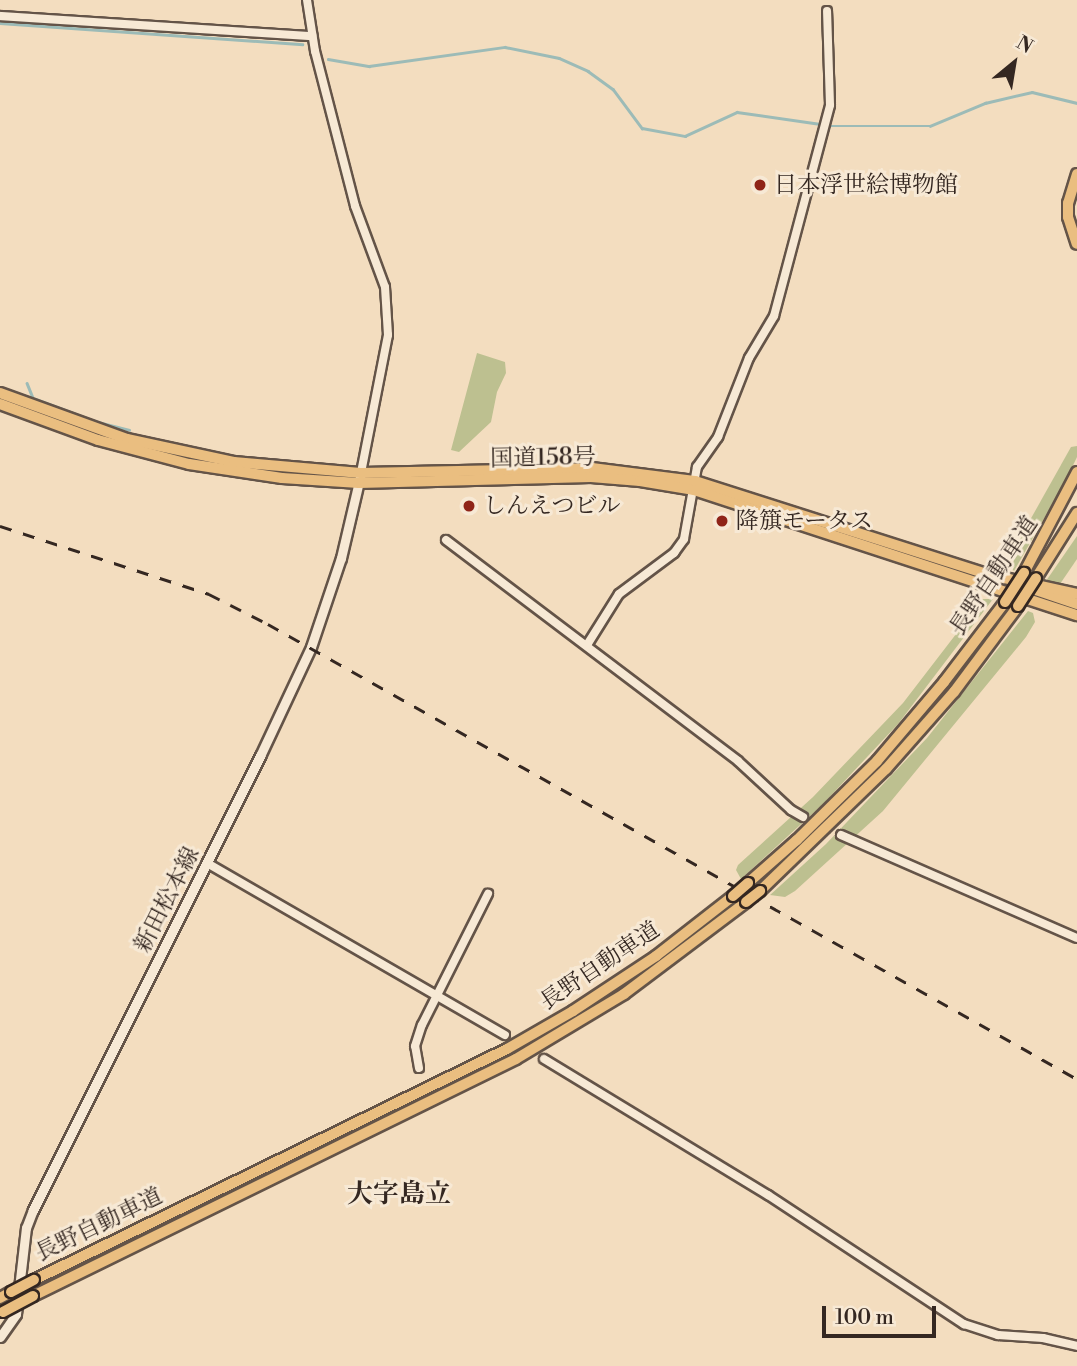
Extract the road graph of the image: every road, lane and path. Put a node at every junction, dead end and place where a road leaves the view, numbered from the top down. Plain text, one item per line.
1 (307, 0) edge
2 (827, 11) dead end
3 (0, 16) edge
4 (312, 36) junction
5 (1077, 174) edge
6 (1077, 244) edge
7 (0, 393) edge
8 (0, 404) edge
9 (1077, 472) edge
10 (360, 478) junction
11 (694, 486) junction
12 (1077, 486) edge
13 (1077, 513) edge
14 (446, 540) dead end
15 (1024, 573) junction
16 (986, 574) junction
17 (1077, 594) edge
18 (1077, 604) edge
19 (1077, 615) edge
20 (587, 645) junction
21 (803, 817) tunnel mouth
22 (841, 835) tunnel mouth
23 (206, 863) junction
24 (488, 894) dead end
25 (1077, 938) edge
26 (437, 994) junction
27 (505, 1035) dead end
28 (544, 1059) dead end
29 (419, 1068) dead end
30 (0, 1298) edge
31 (1, 1313) edge
32 (0, 1337) edge
33 (1077, 1346) edge

1 - 4 street
2 - 11 street
3 - 4 street
4 - 10 street
5 - 6 highway
7 - 10 highway, 国道158号
8 - 10 highway, 国道158号
9 - 15 highway
10 - 11 highway, 国道158号
10 - 23 main road, 新田松本線
11 - 16 highway, 国道158号
11 - 19 highway, 国道158号
11 - 20 street
12 - 15 highway, 長野自動車道
13 - 31 highway, 長野自動車道, bridge
14 - 20 street
15 - 30 highway, 長野自動車道, bridge
16 - 17 highway
16 - 18 highway, 国道158号
20 - 21 street
22 - 25 street
23 - 26 street
23 - 32 main road, 新田松本線
24 - 26 street
26 - 27 street
26 - 29 street
28 - 33 street

